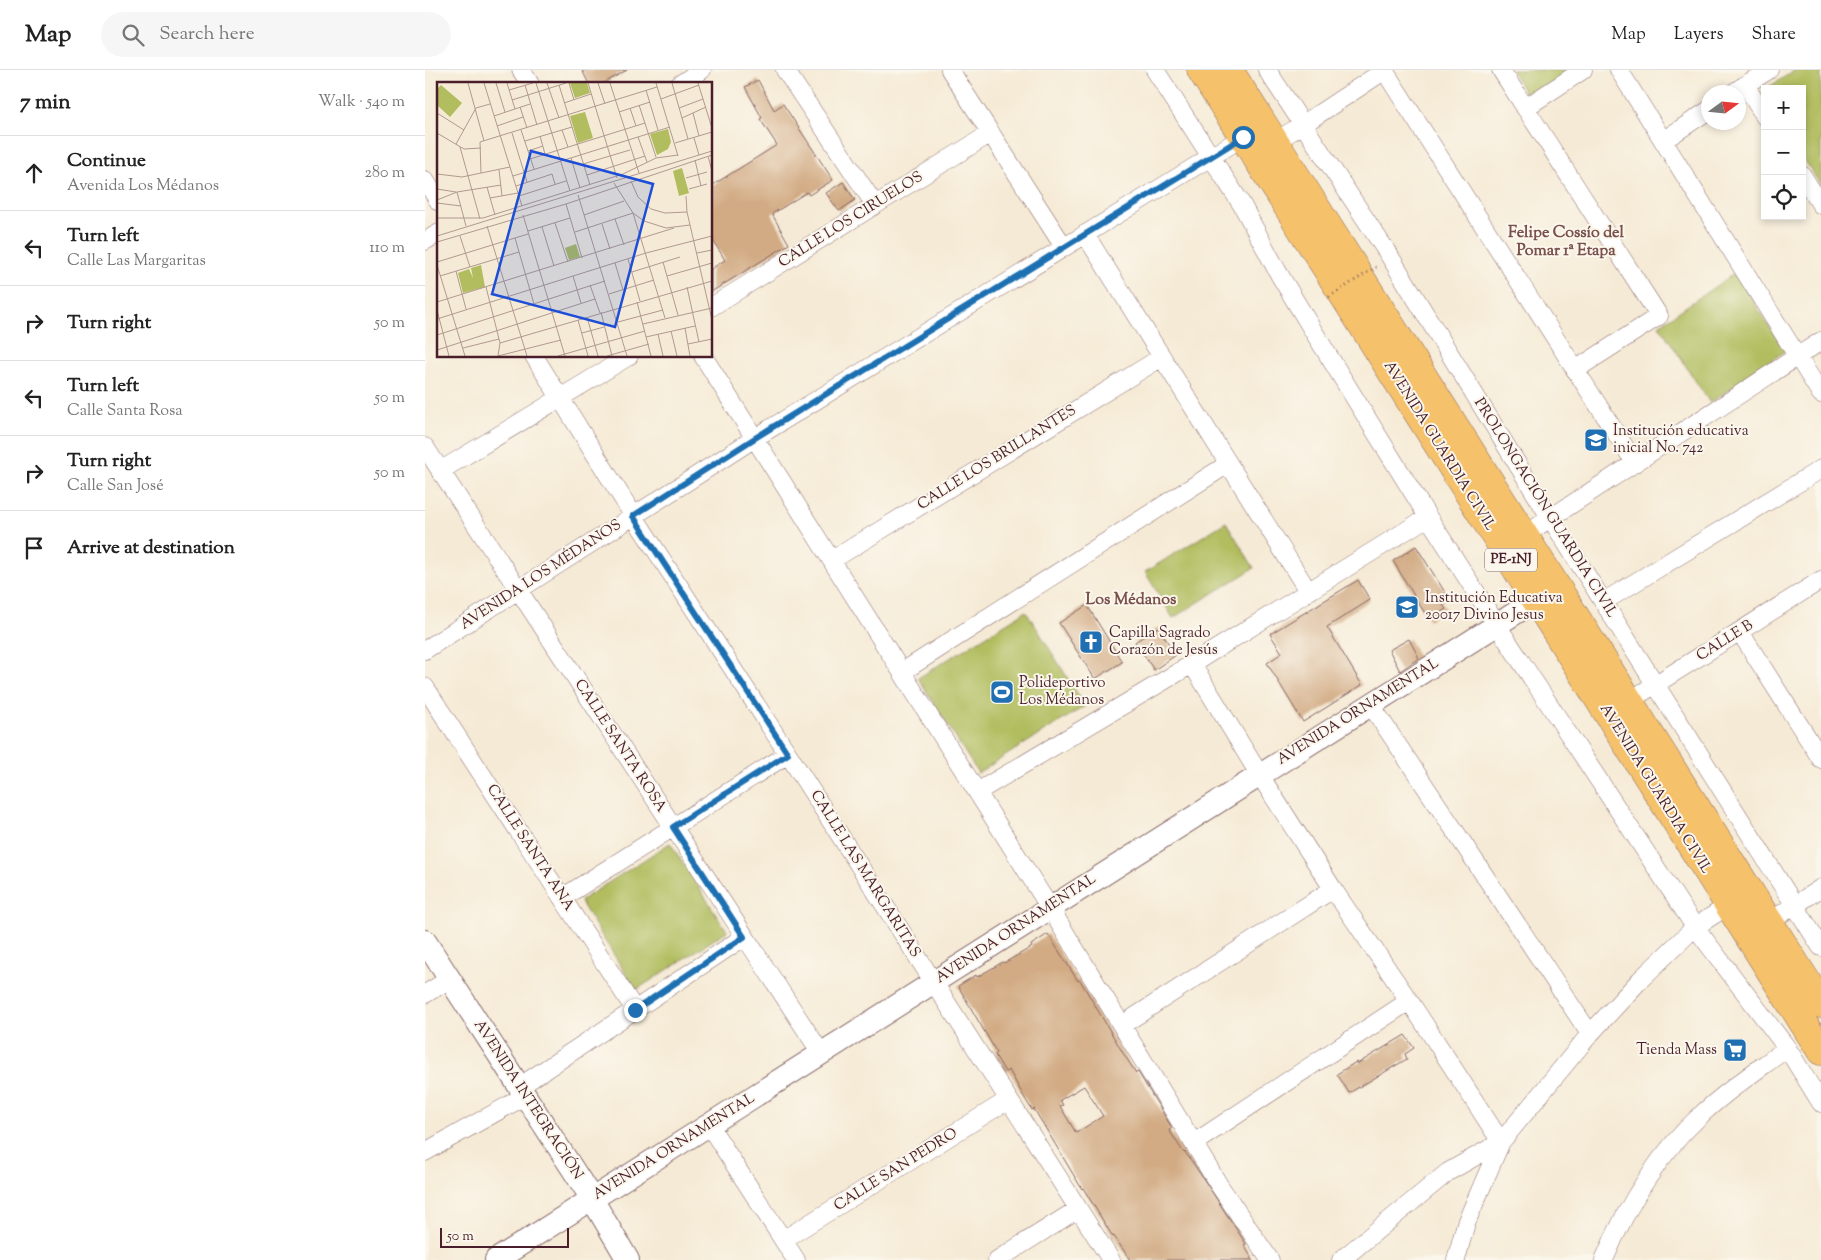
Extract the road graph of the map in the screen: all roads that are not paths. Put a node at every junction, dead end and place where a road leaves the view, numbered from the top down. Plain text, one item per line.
1 (521, 70) edge
2 (702, 70) edge
3 (785, 70) edge
4 (950, 70) edge
5 (1155, 70) edge
6 (1201, 70) edge
7 (1229, 70) edge
8 (1267, 70) edge
9 (1384, 70) edge
10 (1501, 70) edge
11 (1583, 70) edge
12 (1619, 70) edge
13 (1769, 70) edge
14 (529, 82) edge
15 (683, 82) edge
16 (1745, 85) edge
17 (1746, 97) edge
18 (1525, 108) junction
19 (1761, 113) edge
20 (1701, 115) edge
21 (1302, 125) junction
22 (991, 133) junction
23 (1243, 137) junction
24 (1664, 140) junction
25 (1274, 142) junction
26 (1211, 156) junction
27 (425, 180) edge
28 (1806, 182) edge
29 (437, 199) edge
30 (875, 205) junction
31 (1821, 205) edge
32 (437, 234) edge
33 (1085, 234) junction
34 (425, 241) edge
35 (1064, 247) junction
36 (713, 306) edge
37 (1821, 341) edge
38 (1797, 356) junction
39 (1161, 357) junction
40 (535, 358) edge
41 (626, 358) edge
42 (704, 358) edge
43 (1575, 370) junction
44 (1821, 394) edge
45 (560, 397) junction
46 (755, 438) junction
47 (425, 447) edge
48 (1228, 464) junction
49 (1635, 464) junction
50 (1821, 468) edge
51 (440, 471) junction
52 (633, 516) junction
53 (1428, 517) junction
54 (1551, 518) junction
55 (1514, 542) junction
56 (832, 560) junction
57 (1821, 580) edge
58 (517, 590) junction
59 (1308, 591) junction
60 (1536, 600) junction
61 (1603, 602) junction
62 (1497, 625) junction
63 (1740, 632) junction
64 (425, 650) edge
65 (1191, 664) junction
66 (902, 672) junction
67 (1655, 684) junction
68 (425, 687) edge
69 (1629, 701) junction
70 (1371, 705) junction
71 (788, 754) junction
72 (1821, 759) edge
73 (1259, 774) junction
74 (977, 792) junction
75 (673, 827) junction
76 (1821, 888) edge
77 (1333, 889) junction
78 (562, 898) junction
79 (1729, 905) junction
80 (1794, 906) junction
81 (1050, 908) junction
82 (1769, 922) junction
83 (1695, 927) junction
84 (744, 937) junction
85 (425, 941) edge
86 (1821, 947) edge
87 (450, 979) junction
88 (933, 982) junction
89 (425, 994) edge
90 (1409, 1001) junction
91 (1821, 1004) edge
92 (635, 1010) junction
93 (1122, 1025) junction
94 (1590, 1034) junction
95 (1787, 1048) junction
96 (1821, 1051) edge
97 (821, 1054) junction
98 (522, 1091) junction
99 (1008, 1100) junction
100 (1821, 1104) edge
101 (709, 1124) junction
102 (1501, 1142) junction
103 (1193, 1143) junction
104 (425, 1152) edge
105 (592, 1199) junction
106 (1078, 1209) junction
107 (783, 1240) junction
108 (496, 1260) edge
109 (628, 1260) edge
110 (796, 1260) edge
111 (997, 1260) edge
112 (1111, 1260) edge
113 (1270, 1260) edge
114 (1341, 1260) edge
115 (1456, 1260) edge
116 (1604, 1260) edge

1 - 14 street
2 - 15 street
3 - 30 street
4 - 22 street
5 - 26 street
6 - 23 highway, AVENIDA GUARDIA CIVIL / PE-1NJ
7 - 25 highway, AVENIDA GUARDIA CIVIL / PE-1NJ
8 - 21 street, PROLONGACIÓN GUARDIA CIVIL
9 - 21 street
9 - 43 street
10 - 18 street
11 - 18 street
12 - 24 street
13 - 16 street
17 - 19 street
18 - 43 street
20 - 24 street
21 - 25 street
21 - 54 street, PROLONGACIÓN GUARDIA CIVIL
22 - 30 street, CALLE LOS CIRUELOS
22 - 35 street
23 - 26 street, AVENIDA LOS MÉDANOS
23 - 55 highway, AVENIDA GUARDIA CIVIL / PE-1NJ
24 - 38 street
25 - 55 highway, AVENIDA GUARDIA CIVIL / PE-1NJ
26 - 33 street, AVENIDA LOS MÉDANOS
26 - 53 street
27 - 29 street
28 - 31 street
30 - 36 street, CALLE LOS CIRUELOS
32 - 34 street
33 - 35 street, AVENIDA LOS MÉDANOS
33 - 39 street
35 - 46 street, AVENIDA LOS MÉDANOS
37 - 38 street
38 - 44 street
38 - 49 street
39 - 48 street
39 - 56 street, CALLE LOS BRILLANTES
40 - 45 street, CALLE LAS MARGARITAS
41 - 45 street
42 - 46 street
43 - 49 street
45 - 51 street
45 - 52 street, CALLE LAS MARGARITAS
46 - 52 street, AVENIDA LOS MÉDANOS
46 - 56 street
47 - 51 street, CALLE SANTA ROSA
48 - 59 street
48 - 66 street
49 - 54 street
50 - 61 street
51 - 58 street, CALLE SANTA ROSA
52 - 58 street, AVENIDA LOS MÉDANOS
52 - 71 street, CALLE LAS MARGARITAS
53 - 59 street
53 - 62 street
54 - 55 street
54 - 61 street, PROLONGACIÓN GUARDIA CIVIL
55 - 60 highway, AVENIDA GUARDIA CIVIL / PE-1NJ
55 - 69 highway, AVENIDA GUARDIA CIVIL / PE-1NJ
56 - 66 street
57 - 63 street, CALLE B
58 - 64 street, AVENIDA LOS MÉDANOS
58 - 75 street, CALLE SANTA ROSA
59 - 65 street
60 - 62 street, AVENIDA ORNAMENTAL
60 - 79 highway, AVENIDA GUARDIA CIVIL / PE-1NJ
61 - 67 street, PROLONGACIÓN GUARDIA CIVIL
62 - 70 street, AVENIDA ORNAMENTAL
62 - 83 street
63 - 67 street, CALLE B
63 - 72 street
65 - 73 street
65 - 74 street
66 - 74 street
67 - 69 street, CALLE B
67 - 80 street, PROLONGACIÓN GUARDIA CIVIL
68 - 78 street, CALLE SANTA ANA
69 - 82 highway, AVENIDA GUARDIA CIVIL / PE-1NJ
70 - 73 street, AVENIDA ORNAMENTAL
70 - 94 street
71 - 75 street
71 - 88 street, CALLE LAS MARGARITAS
73 - 77 street
73 - 81 street, AVENIDA ORNAMENTAL
74 - 81 street
75 - 78 street
75 - 84 street, CALLE SANTA ROSA
76 - 80 street
77 - 90 street
77 - 93 street
78 - 92 street, CALLE SANTA ANA
79 - 83 street
79 - 96 highway, AVENIDA GUARDIA CIVIL / PE-1NJ
80 - 82 street
80 - 86 street, PROLONGACIÓN GUARDIA CIVIL
81 - 88 street, AVENIDA ORNAMENTAL
81 - 93 street
82 - 91 highway, AVENIDA GUARDIA CIVIL / PE-1NJ
83 - 94 street
83 - 95 street
84 - 92 street
84 - 97 street, CALLE SANTA ROSA
85 - 87 street, AVENIDA INTEGRACIÓN
87 - 89 street
87 - 98 street, AVENIDA INTEGRACIÓN
88 - 97 street, AVENIDA ORNAMENTAL
88 - 99 street, CALLE LAS MARGARITAS
90 - 102 street
90 - 103 street
92 - 98 street
93 - 103 street
94 - 102 street
95 - 100 street
95 - 116 street
97 - 101 street, AVENIDA ORNAMENTAL
98 - 104 street
98 - 105 street, AVENIDA INTEGRACIÓN
99 - 106 street, CALLE LAS MARGARITAS
99 - 107 street, CALLE SAN PEDRO
101 - 105 street, AVENIDA ORNAMENTAL
101 - 107 street
102 - 114 street
102 - 115 street
103 - 113 street
105 - 108 street, AVENIDA ORNAMENTAL
105 - 109 street, AVENIDA INTEGRACIÓN
106 - 111 street
106 - 112 street, CALLE LAS MARGARITAS
107 - 110 street

